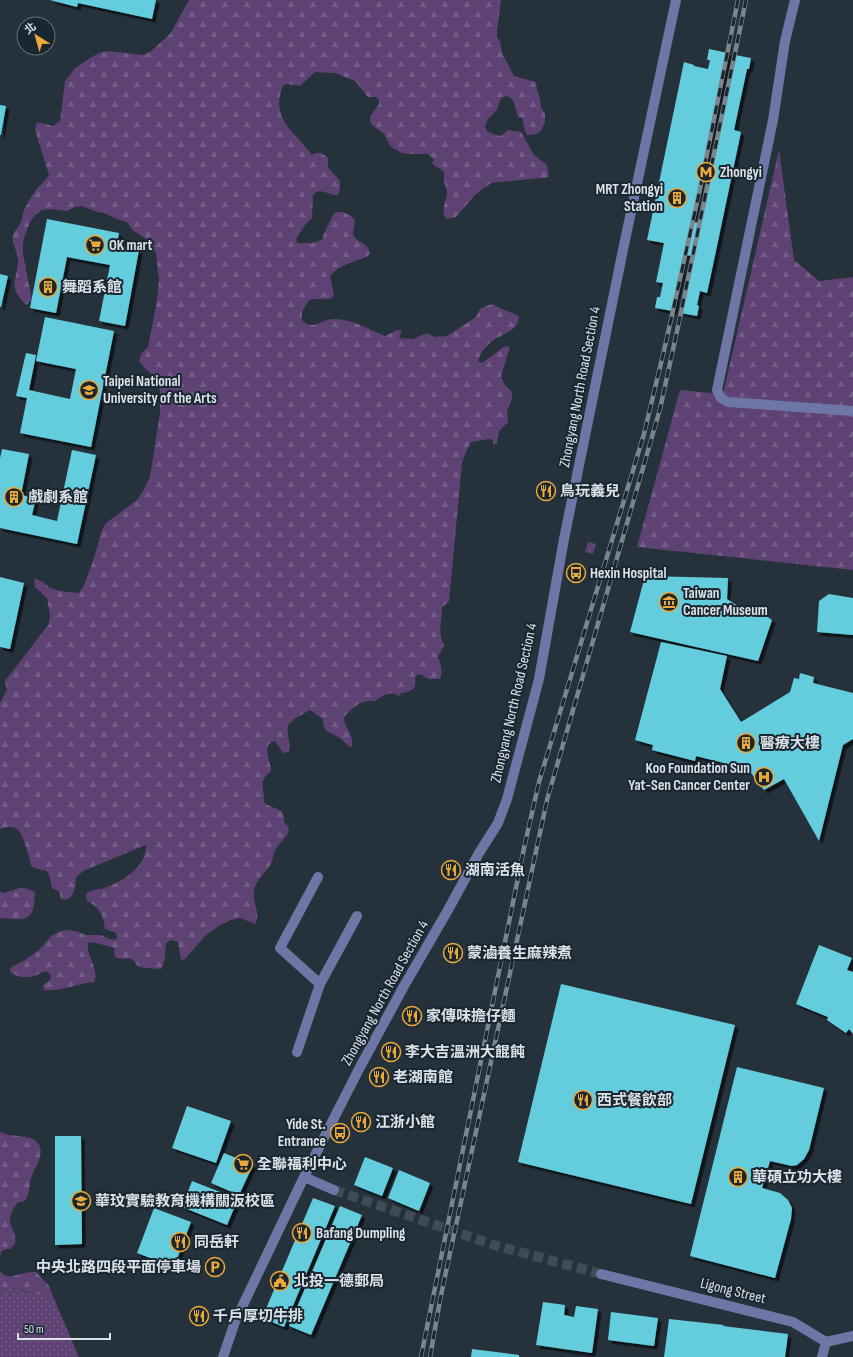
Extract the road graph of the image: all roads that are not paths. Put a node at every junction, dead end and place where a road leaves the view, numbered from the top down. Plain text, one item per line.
1 (676, 0) edge
2 (795, 0) edge
3 (853, 411) edge
4 (318, 876) dead end
5 (357, 916) dead end
6 (320, 984) junction
7 (297, 1052) dead end
8 (304, 1177) junction
9 (334, 1190) tunnel mouth
10 (602, 1274) tunnel mouth
11 (853, 1336) edge
12 (826, 1342) junction
13 (223, 1357) edge
14 (822, 1357) edge

1 - 8 street, Zhongyang North Road Section 4
2 - 3 street
4 - 6 street
5 - 6 street
6 - 7 street
8 - 9 street
8 - 13 street, Zhongyang North Road Section 4
10 - 12 street, Ligong Street
11 - 12 street
12 - 14 street

